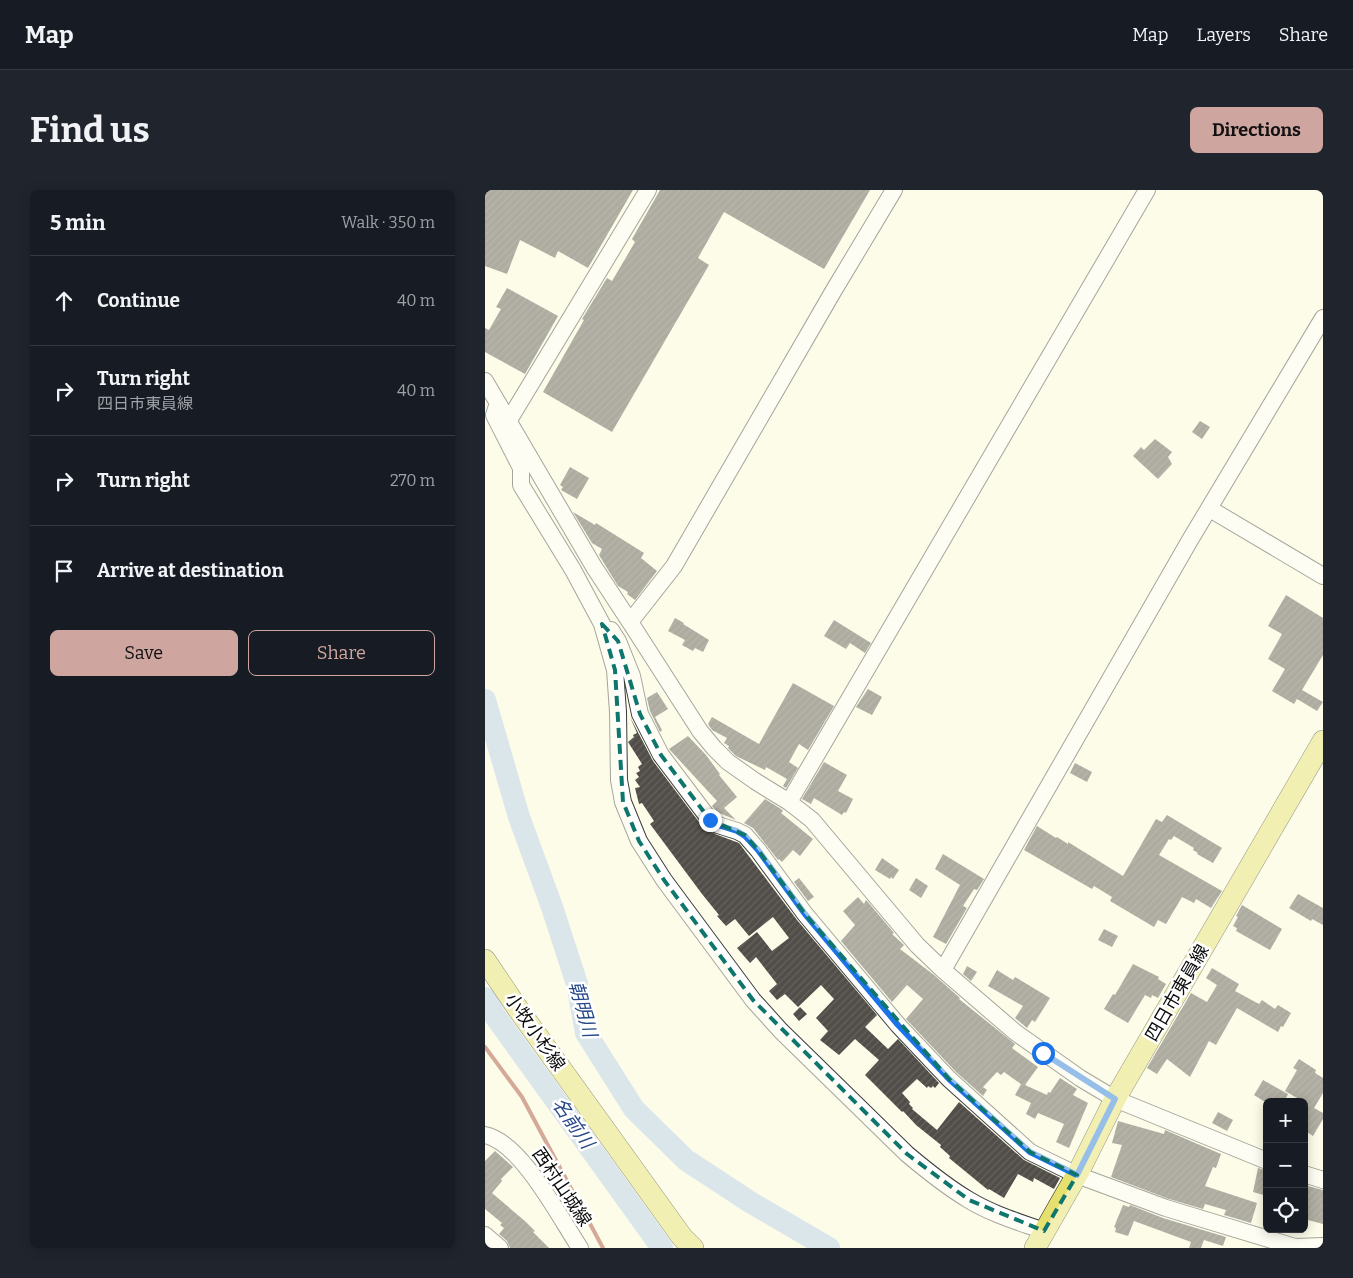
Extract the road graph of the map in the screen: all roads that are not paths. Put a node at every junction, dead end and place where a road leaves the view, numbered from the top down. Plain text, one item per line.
1 (648, 190) edge
2 (894, 190) edge
3 (1147, 190) edge
4 (1323, 318) edge
5 (485, 381) edge
6 (498, 403) junction
7 (509, 420) junction
8 (1210, 509) junction
9 (1323, 576) edge
10 (630, 622) junction
11 (602, 624) junction
12 (1323, 741) edge
13 (789, 802) junction
14 (485, 960) edge
15 (943, 970) junction
16 (1115, 1099) junction
17 (485, 1135) edge
18 (1263, 1159) edge
19 (1077, 1175) junction
20 (1308, 1175) edge
21 (1323, 1180) edge
22 (485, 1235) edge
23 (1040, 1239) edge
24 (1323, 1246) edge
25 (500, 1248) edge
26 (580, 1248) edge
27 (693, 1248) edge

1 - 7 street
2 - 10 street
3 - 13 street
4 - 8 street
5 - 6 street
6 - 7 street
6 - 11 street
7 - 10 street
8 - 9 street
8 - 15 street
10 - 13 street
11 - 19 street
11 - 23 street
12 - 16 main road, 四日市東員線
13 - 15 street
14 - 27 main road, 小牧小杉線
15 - 16 street
16 - 18 street
16 - 19 main road, 四日市東員線
17 - 26 street, 西村山城線
19 - 23 main road, 四日市東員線
19 - 24 street
20 - 21 street
22 - 25 street

